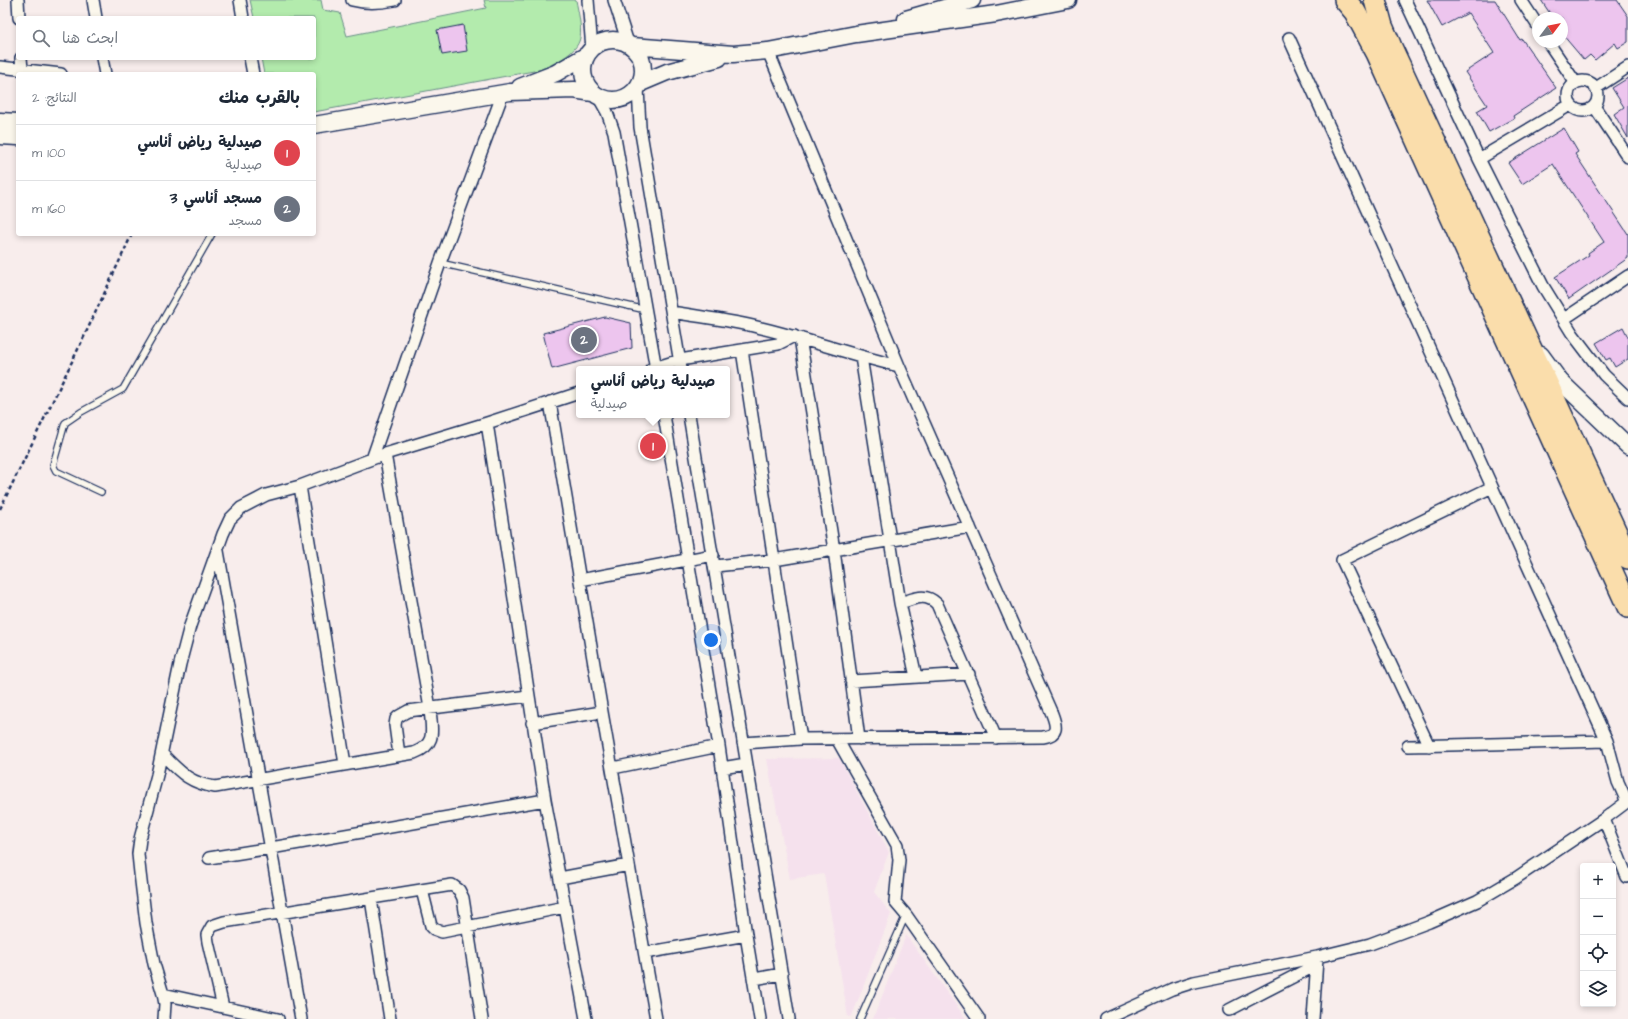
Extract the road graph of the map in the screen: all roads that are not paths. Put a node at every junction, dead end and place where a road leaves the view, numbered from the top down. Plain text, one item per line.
1 (18, 0) edge
2 (92, 0) edge
3 (240, 0) edge
4 (352, 0) edge
5 (395, 0) edge
6 (588, 0) edge
7 (614, 0) edge
8 (972, 0) edge
9 (1068, 0) edge
10 (1345, 0) edge
11 (1375, 0) edge
12 (1404, 0) edge
13 (1521, 0) edge
14 (19, 16) edge
15 (96, 16) edge
16 (243, 16) edge
17 (1532, 17) edge
18 (856, 34) junction
19 (1289, 38) dead end
20 (630, 45) junction
21 (1552, 48) edge
22 (768, 51) junction
23 (590, 52) junction
24 (733, 54) junction
25 (22, 60) edge
26 (102, 60) edge
27 (250, 60) edge
28 (0, 67) edge
29 (1628, 67) edge
30 (22, 69) junction
31 (45, 72) edge
32 (105, 72) edge
33 (253, 72) edge
34 (1575, 82) junction
35 (639, 86) junction
36 (1596, 88) junction
37 (506, 92) junction
38 (596, 95) junction
39 (1570, 105) junction
40 (1594, 106) junction
41 (0, 121) edge
42 (16, 122) edge
43 (316, 124) edge
44 (0, 136) edge
45 (16, 137) edge
46 (1628, 157) edge
47 (1479, 159) junction
48 (211, 236) edge
49 (440, 263) junction
50 (1628, 276) edge
51 (646, 310) junction
52 (672, 312) junction
53 (1564, 319) junction
54 (1522, 331) junction
55 (797, 337) junction
56 (742, 350) junction
57 (861, 358) junction
58 (681, 365) edge
59 (654, 366) edge
60 (899, 366) junction
61 (576, 393) edge
62 (1628, 398) edge
63 (550, 402) junction
64 (664, 418) edge
65 (690, 418) edge
66 (487, 423) junction
67 (1628, 446) edge
68 (385, 454) junction
69 (372, 459) junction
70 (300, 486) junction
71 (1492, 487) junction
72 (101, 492) dead end
73 (970, 527) junction
74 (889, 540) junction
75 (218, 550) junction
76 (834, 550) junction
77 (713, 555) junction
78 (1628, 558) edge
79 (688, 560) junction
80 (774, 560) junction
81 (715, 566) junction
82 (580, 580) junction
83 (900, 603) junction
84 (1628, 607) edge
85 (969, 674) junction
86 (916, 677) junction
87 (851, 681) junction
88 (528, 696) junction
89 (430, 708) junction
90 (602, 712) junction
91 (532, 723) junction
92 (996, 738) junction
93 (801, 739) junction
94 (837, 739) junction
95 (859, 739) junction
96 (1607, 741) junction
97 (743, 743) junction
98 (719, 746) junction
99 (1408, 746) dead end
100 (1429, 746) junction
101 (162, 754) junction
102 (399, 755) junction
103 (345, 764) junction
104 (746, 764) junction
105 (613, 768) junction
106 (722, 768) junction
107 (258, 780) junction
108 (544, 800) junction
109 (1628, 802) edge
110 (1604, 819) junction
111 (271, 848) junction
112 (209, 858) dead end
113 (629, 865) junction
114 (1627, 877) edge
115 (560, 878) junction
116 (422, 890) junction
117 (371, 899) junction
118 (565, 907) junction
119 (282, 913) junction
120 (906, 915) junction
121 (468, 926) junction
122 (746, 935) junction
123 (645, 953) junction
124 (1317, 961) junction
125 (782, 974) junction
126 (754, 979) junction
127 (163, 994) junction
128 (223, 1007) junction
129 (1229, 1010) dead end
130 (236, 1015) edge
131 (164, 1019) edge
132 (278, 1019) edge
133 (301, 1019) edge
134 (390, 1019) edge
135 (482, 1019) edge
136 (586, 1019) edge
137 (656, 1019) edge
138 (760, 1019) edge
139 (789, 1019) edge
140 (860, 1019) edge
141 (979, 1019) edge
142 (1106, 1019) edge
143 (1313, 1019) edge

1 - 14 street
2 - 15 street
3 - 16 street
4 - 5 street
6 - 23 street
7 - 20 street
8 - 18 street
9 - 18 street
10 - 84 highway
11 - 54 highway
12 - 47 street
13 - 17 street
18 - 22 street
19 - 71 street
20 - 23 street
20 - 24 street
20 - 35 street
21 - 34 street
22 - 24 street
22 - 60 street
23 - 37 street
23 - 38 street
24 - 35 street
25 - 30 street
26 - 32 street
27 - 33 street
28 - 30 street
29 - 36 street
30 - 31 street
34 - 36 street
34 - 39 street
35 - 38 street
35 - 52 street
36 - 40 street
37 - 38 street
37 - 43 street
37 - 49 street
38 - 51 street
39 - 40 street
39 - 47 street
40 - 46 street
41 - 42 street
44 - 45 street
47 - 53 street
48 - 72 lane
49 - 51 lane
49 - 69 street
50 - 53 street
51 - 59 street
52 - 55 street
52 - 58 street
53 - 62 street
54 - 67 street
54 - 78 highway
55 - 56 street
55 - 57 street
55 - 76 street
56 - 58 street
56 - 80 street
57 - 60 street
57 - 74 street
60 - 73 street
61 - 63 street
63 - 66 street
63 - 82 street
64 - 79 street
65 - 77 street
66 - 68 street
66 - 88 street
68 - 69 street
68 - 89 street
69 - 70 street
70 - 75 street
70 - 103 street
71 - 96 street
71 - 100 street
73 - 74 street
73 - 92 street
74 - 76 street
74 - 83 street
75 - 101 street
75 - 107 street
76 - 80 street
76 - 87 street
77 - 79 street
77 - 81 street
79 - 82 street
79 - 98 street
80 - 81 street
80 - 93 street
81 - 97 street
82 - 90 street
83 - 85 street
83 - 86 street
85 - 86 street
85 - 92 street
86 - 87 street
87 - 95 street
88 - 89 street
88 - 91 street
89 - 102 street
89 - 102 street
90 - 91 street
90 - 105 street
91 - 108 street
92 - 95 street
93 - 94 street
93 - 97 street
94 - 95 street
94 - 120 street
96 - 100 street
96 - 109 street
97 - 104 street
98 - 105 street
98 - 106 street
99 - 100 street
101 - 107 street
101 - 127 street
102 - 103 street
103 - 107 street
104 - 106 street
104 - 125 street
105 - 113 street
106 - 122 street
107 - 111 street
108 - 111 street
108 - 115 street
109 - 110 street
110 - 114 street
110 - 124 street
111 - 112 street
111 - 119 street
113 - 115 street
113 - 123 street
115 - 118 street
116 - 117 street
116 - 121 street
116 - 121 street
117 - 119 street
117 - 134 street
118 - 121 street
118 - 136 street
119 - 128 street
119 - 133 street
120 - 140 lane
120 - 141 street
121 - 135 street
122 - 123 street
122 - 126 street
123 - 137 street
124 - 129 street
124 - 142 street
124 - 143 street
125 - 126 street
125 - 139 street
126 - 138 street
127 - 128 street
127 - 131 street
128 - 130 street
130 - 132 street

